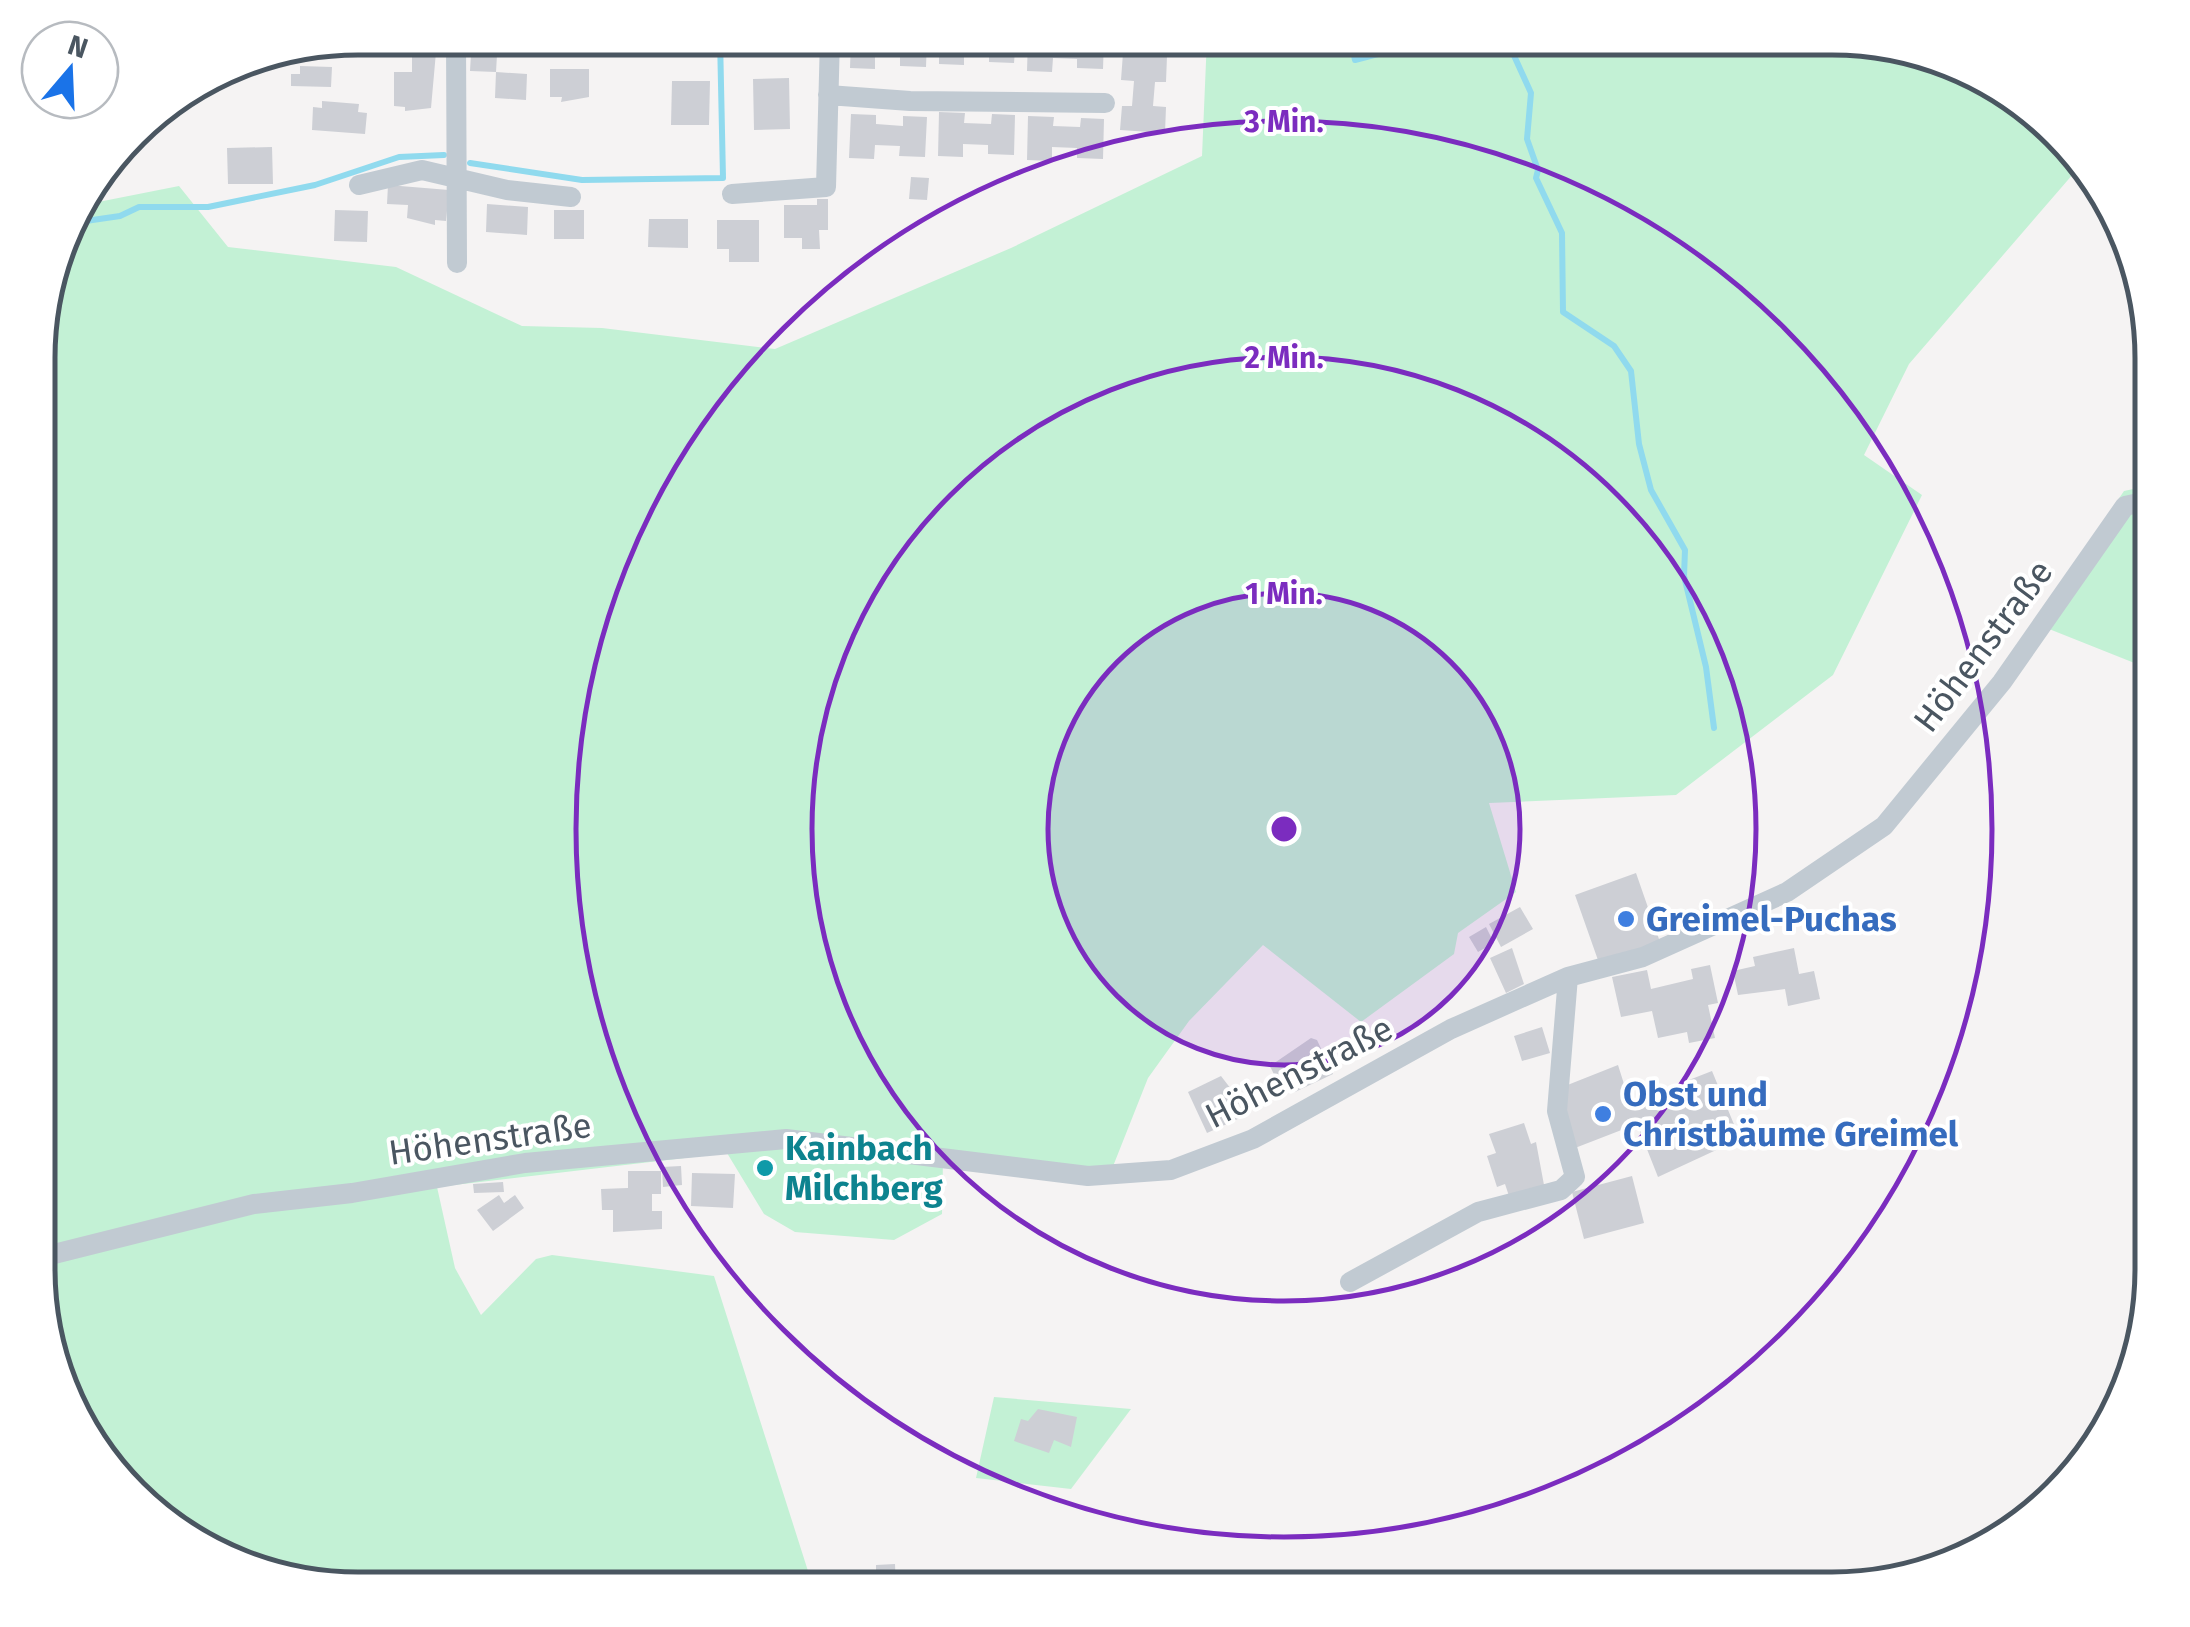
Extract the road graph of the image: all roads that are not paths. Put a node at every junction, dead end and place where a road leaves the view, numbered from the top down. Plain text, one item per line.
1 (456, 55) edge
2 (829, 55) edge
3 (828, 95) junction
4 (1105, 103) dead end
5 (456, 180) junction
6 (359, 186) dead end
7 (732, 194) dead end
8 (571, 198) dead end
9 (457, 264) dead end
10 (2135, 504) edge
11 (1568, 977) junction
12 (56, 1254) edge
13 (1350, 1282) dead end

1 - 5 street
2 - 3 street
3 - 4 street
3 - 7 street
5 - 6 street
5 - 8 street
5 - 9 street
10 - 11 street, Höhenstraße
11 - 12 street, Höhenstraße
11 - 13 street

